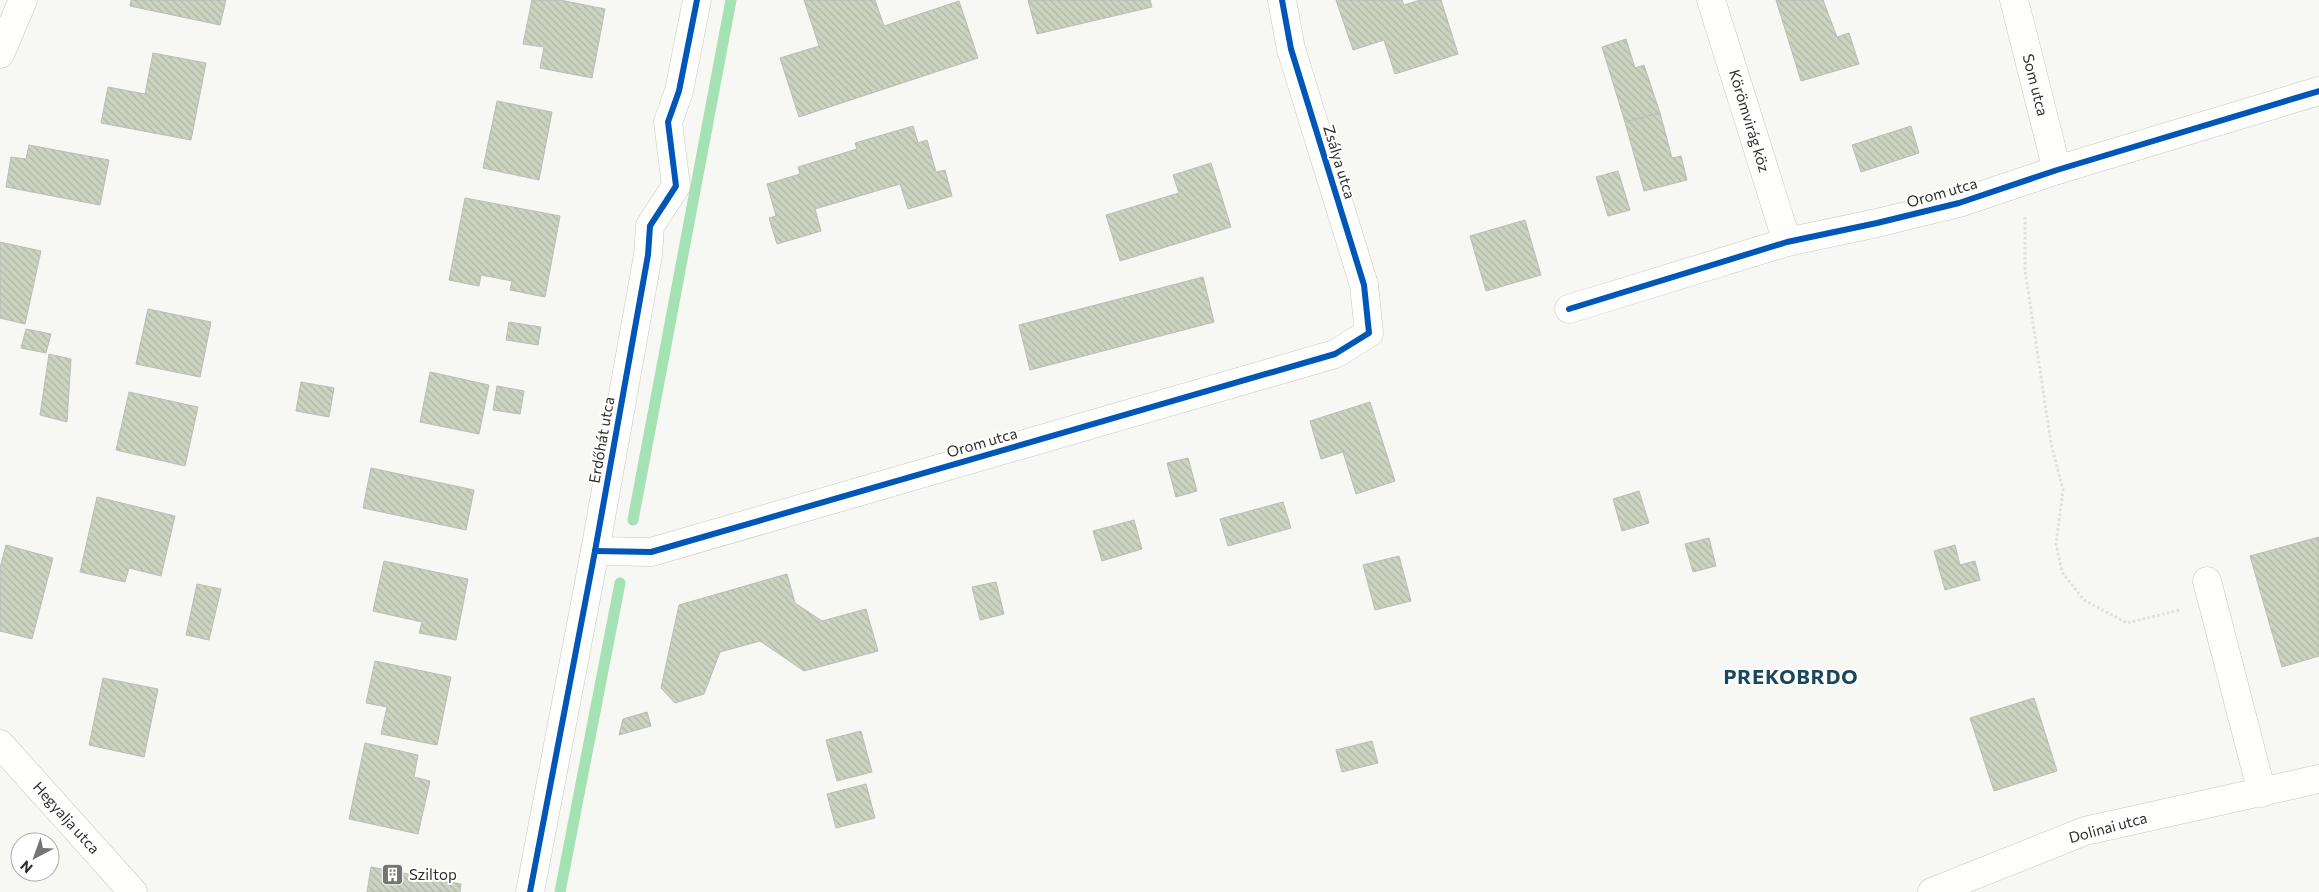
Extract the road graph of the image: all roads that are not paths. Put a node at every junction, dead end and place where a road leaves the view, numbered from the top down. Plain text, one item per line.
1 (23, 0) edge
2 (697, 0) edge
3 (1282, 0) edge
4 (1711, 0) edge
5 (2014, 0) edge
6 (0, 54) edge
7 (2319, 91) edge
8 (2057, 170) junction
9 (1787, 242) junction
10 (1569, 309) dead end
11 (1369, 332) joint
12 (595, 551) junction
13 (2210, 591) road end
14 (1, 746) edge
15 (2319, 779) edge
16 (2262, 793) junction
17 (133, 892) edge
18 (530, 892) edge
19 (1932, 892) edge

1 - 6 street
2 - 12 street, Erdőhát utca
3 - 11 street, Zsálya utca
4 - 9 street, Körömvirág köz
5 - 8 street, Som utca
7 - 8 street, Orom utca
8 - 9 street, Orom utca
9 - 10 street, Orom utca
11 - 12 street, Orom utca
12 - 18 street, Erdőhát utca
13 - 16 street
14 - 17 street, Hegyalja utca
15 - 16 street, Dolinai utca
16 - 19 street, Dolinai utca

